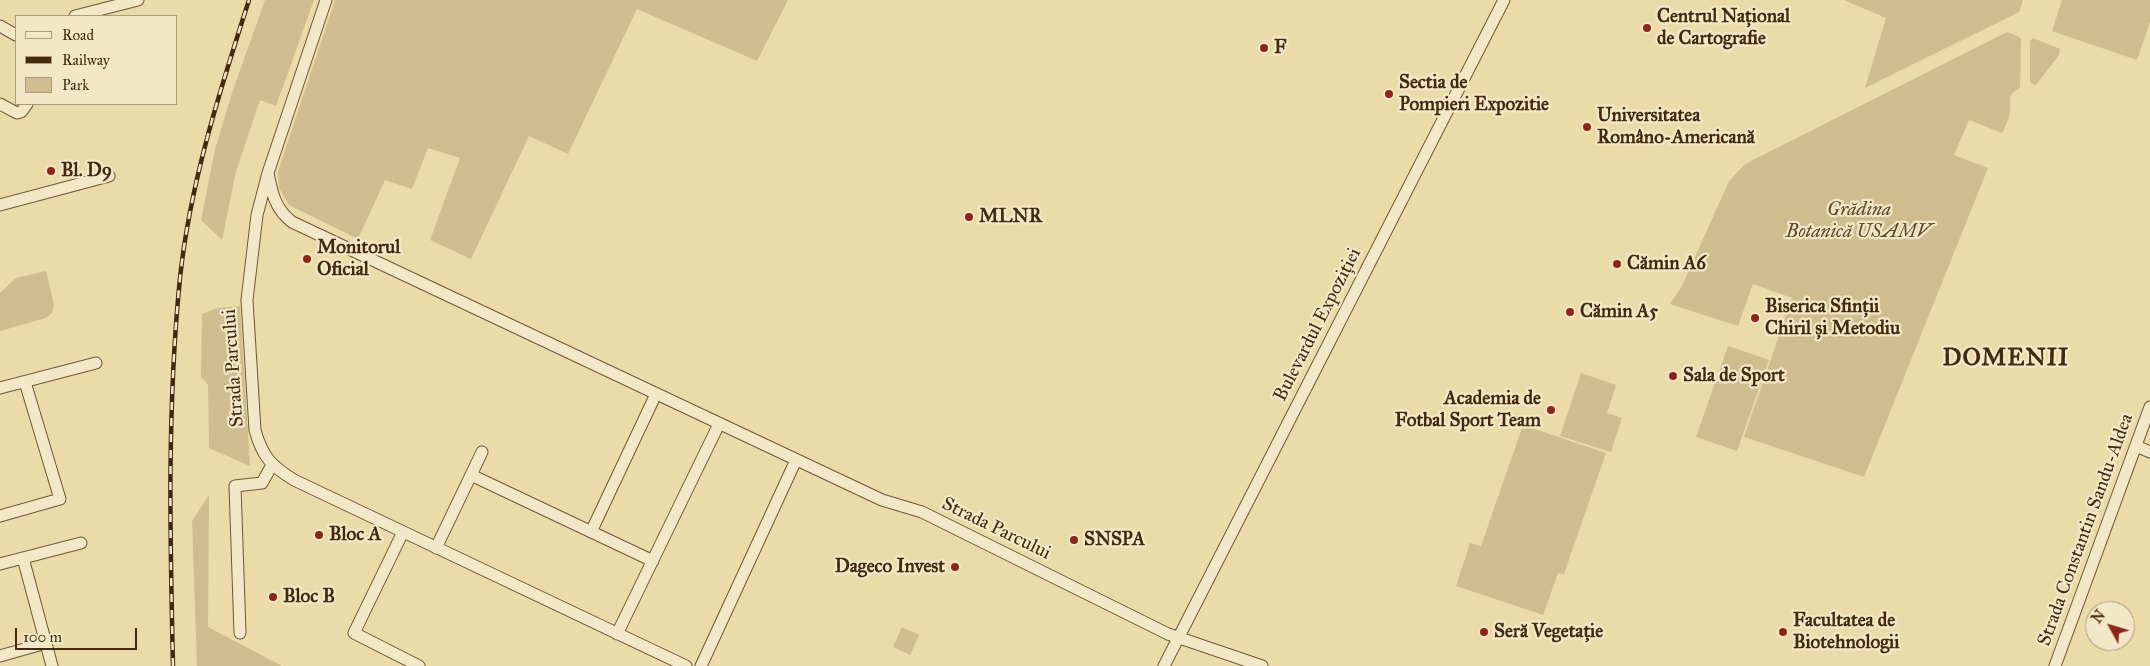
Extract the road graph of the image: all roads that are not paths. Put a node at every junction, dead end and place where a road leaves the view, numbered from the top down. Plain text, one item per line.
1 (138, 0) edge
2 (326, 0) edge
3 (1504, 0) edge
4 (79, 15) edge
5 (0, 26) edge
6 (15, 33) edge
7 (0, 104) edge
8 (26, 105) edge
9 (268, 173) junction
10 (110, 176) dead end
11 (0, 205) edge
12 (96, 363) dead end
13 (26, 382) junction
14 (0, 388) edge
15 (656, 394) junction
16 (2150, 407) edge
17 (719, 424) junction
18 (2136, 446) junction
19 (482, 452) dead end
20 (2150, 452) edge
21 (796, 460) junction
22 (272, 465) junction
23 (471, 475) junction
24 (0, 516) edge
25 (402, 532) junction
26 (591, 532) junction
27 (80, 543) dead end
28 (436, 548) junction
29 (24, 558) junction
30 (653, 561) junction
31 (0, 564) edge
32 (240, 633) dead end
33 (617, 634) junction
34 (1178, 638) junction
35 (46, 643) junction
36 (0, 656) edge
37 (52, 666) edge
38 (419, 666) edge
39 (686, 666) edge
40 (700, 666) edge
41 (1164, 666) edge
42 (1262, 666) edge
43 (2055, 666) edge

1 - 4 street
2 - 9 street, Strada Parcului
3 - 34 street, Bulevardul Expoziției
5 - 6 street
7 - 8 street
9 - 15 street, Strada Parcului
9 - 22 street, Strada Parcului
10 - 11 street
12 - 13 street
13 - 14 street
13 - 24 street
15 - 17 street, Strada Parcului
15 - 26 street
16 - 18 street, Strada Constantin Sandu-Aldea
17 - 21 street, Strada Parcului
17 - 30 street
18 - 20 street
18 - 43 street, Strada Constantin Sandu-Aldea
19 - 23 street
21 - 34 street, Strada Parcului
21 - 40 street
22 - 25 street, Strada Parcului
22 - 32 street
23 - 26 street
23 - 28 street
25 - 28 street, Strada Parcului
25 - 38 street
26 - 30 street
27 - 29 street
28 - 33 street, Strada Parcului
29 - 31 street
29 - 35 street
30 - 33 street
33 - 39 street, Strada Parcului
34 - 41 street, Bulevardul Expoziției
34 - 42 street, Strada Parcului
35 - 36 street
35 - 37 street

